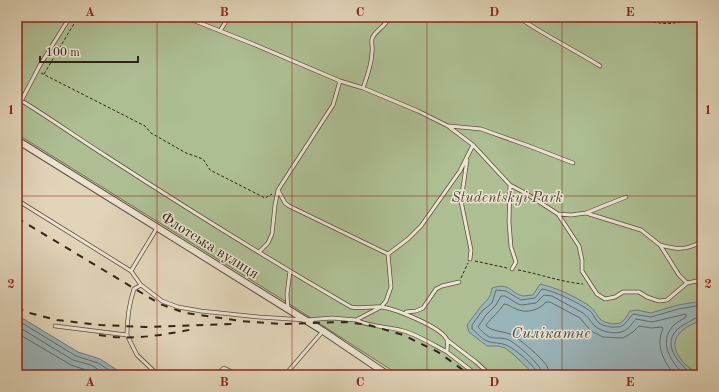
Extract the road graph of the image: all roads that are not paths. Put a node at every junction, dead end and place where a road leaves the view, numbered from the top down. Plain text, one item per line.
1 (70, 17) edge
2 (185, 17) edge
3 (389, 17) edge
4 (518, 17) edge
5 (225, 22) dead end
6 (220, 31) junction
7 (600, 66) dead end
8 (340, 81) junction
9 (363, 88) junction
10 (17, 98) edge
11 (22, 100) junction
12 (17, 109) edge
13 (448, 126) junction
14 (17, 140) edge
15 (473, 145) junction
16 (467, 158) junction
17 (573, 163) dead end
18 (510, 185) junction
19 (278, 190) junction
20 (626, 197) dead end
21 (17, 200) edge
22 (586, 213) junction
23 (558, 214) junction
24 (158, 228) junction
25 (702, 242) edge
26 (660, 245) junction
27 (259, 252) junction
28 (388, 254) junction
29 (470, 259) road end
30 (512, 268) road end
31 (131, 271) junction
32 (290, 271) junction
33 (702, 280) edge
34 (459, 282) road end
35 (687, 283) junction
36 (141, 285) junction
37 (381, 307) junction
38 (288, 309) junction
39 (404, 313) junction
40 (306, 320) junction
41 (356, 320) junction
42 (55, 326) dead end
43 (323, 331) junction
44 (127, 335) junction
45 (447, 340) junction
46 (447, 352) junction
47 (158, 375) edge
48 (216, 375) edge
49 (238, 375) edge
50 (285, 375) edge
51 (388, 375) edge
52 (477, 375) edge
53 (496, 375) edge
54 (503, 375) edge

1 - 11 lane
2 - 6 lane
3 - 9 lane
4 - 7 lane
5 - 6 lane
6 - 8 lane
8 - 9 lane
8 - 19 lane
9 - 13 lane
10 - 11 lane
11 - 12 lane
11 - 27 lane
13 - 15 lane
13 - 17 lane
14 - 24 street, Флотська вулиця
15 - 16 lane
15 - 18 lane
16 - 28 lane
16 - 29 lane
18 - 23 lane
18 - 30 lane
19 - 27 lane
19 - 28 lane
20 - 22 lane
21 - 31 lane
22 - 23 lane
22 - 26 lane
23 - 35 lane
24 - 31 lane
24 - 38 street, Флотська вулиця
25 - 26 lane
26 - 35 lane
27 - 32 lane
28 - 37 lane
31 - 36 lane
32 - 37 lane
32 - 38 lane
33 - 35 lane
34 - 39 lane
36 - 40 lane
36 - 44 lane
37 - 39 lane
37 - 41 lane
38 - 40 street, Флотська вулиця
39 - 45 lane
40 - 41 lane
40 - 43 street, Флотська вулиця
41 - 46 lane
42 - 44 lane
43 - 50 lane
43 - 51 street, Флотська вулиця
44 - 47 lane
45 - 46 lane
45 - 53 lane
46 - 52 lane
48 - 49 lane
53 - 54 lane

